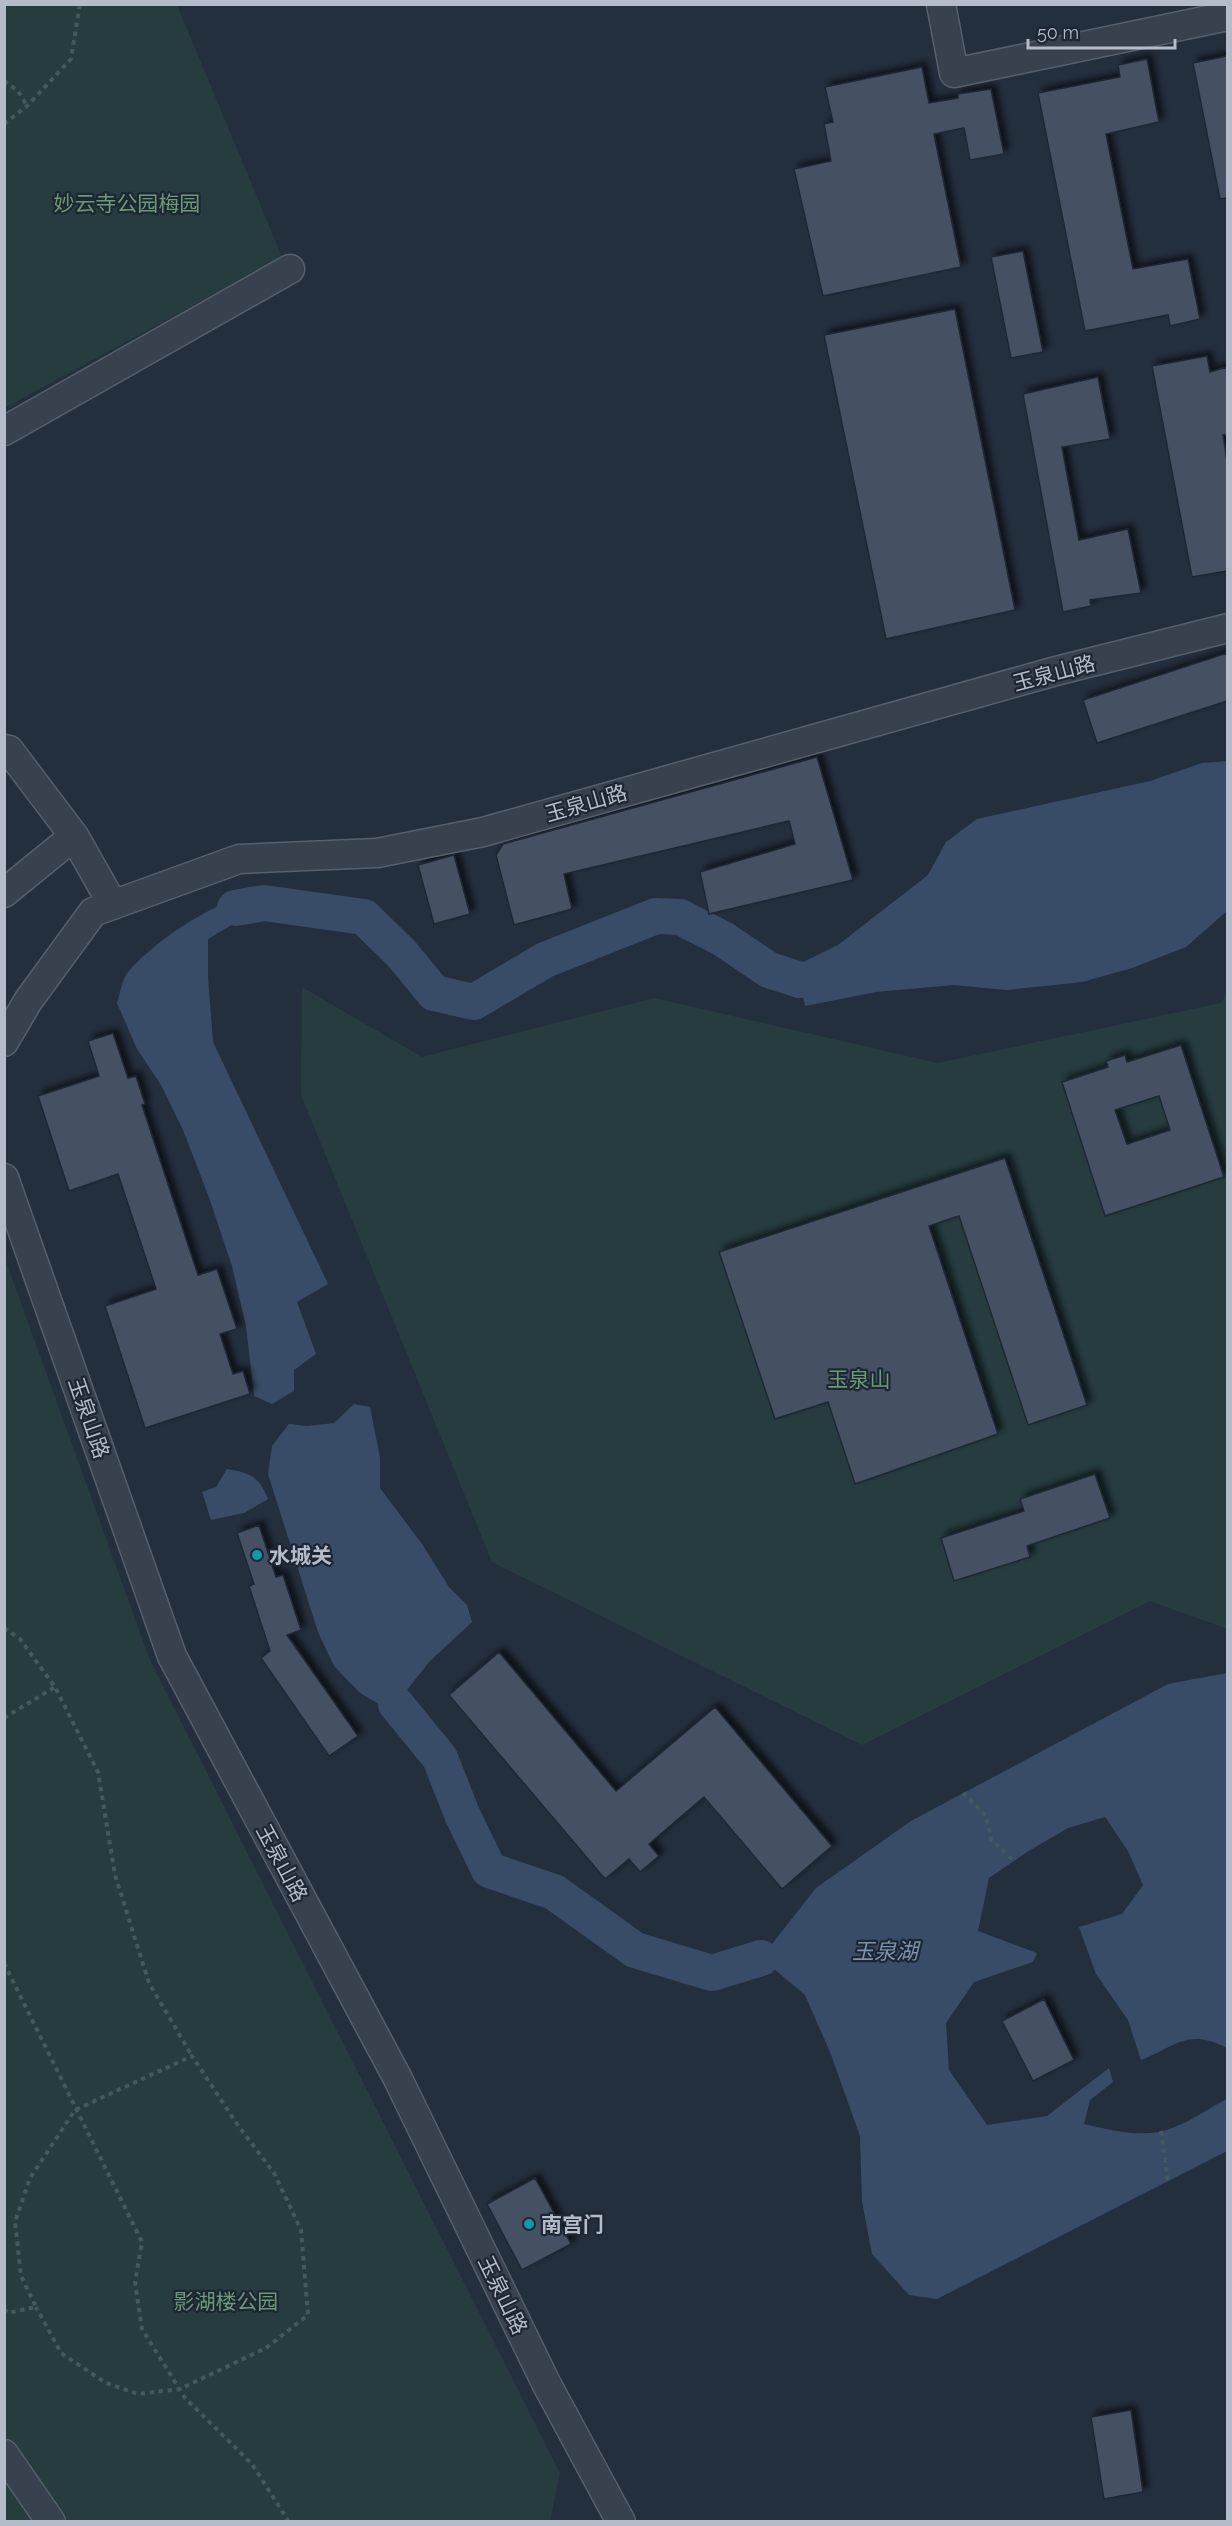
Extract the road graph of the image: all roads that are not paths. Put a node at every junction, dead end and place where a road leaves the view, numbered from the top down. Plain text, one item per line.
1 (941, 4) edge
2 (1227, 16) edge
3 (290, 270) dead end
4 (4, 431) edge
5 (1227, 628) edge
6 (4, 749) edge
7 (74, 836) junction
8 (4, 893) edge
9 (113, 905) junction
10 (4, 1042) edge
11 (4, 1178) edge
12 (4, 2454) edge
13 (51, 2522) edge
14 (621, 2522) edge

1 - 2 street
3 - 4 street
5 - 9 street, 玉泉山路
6 - 7 street
7 - 8 street
7 - 9 street
9 - 10 street, 玉泉山路
11 - 14 street, 玉泉山路
12 - 13 street

